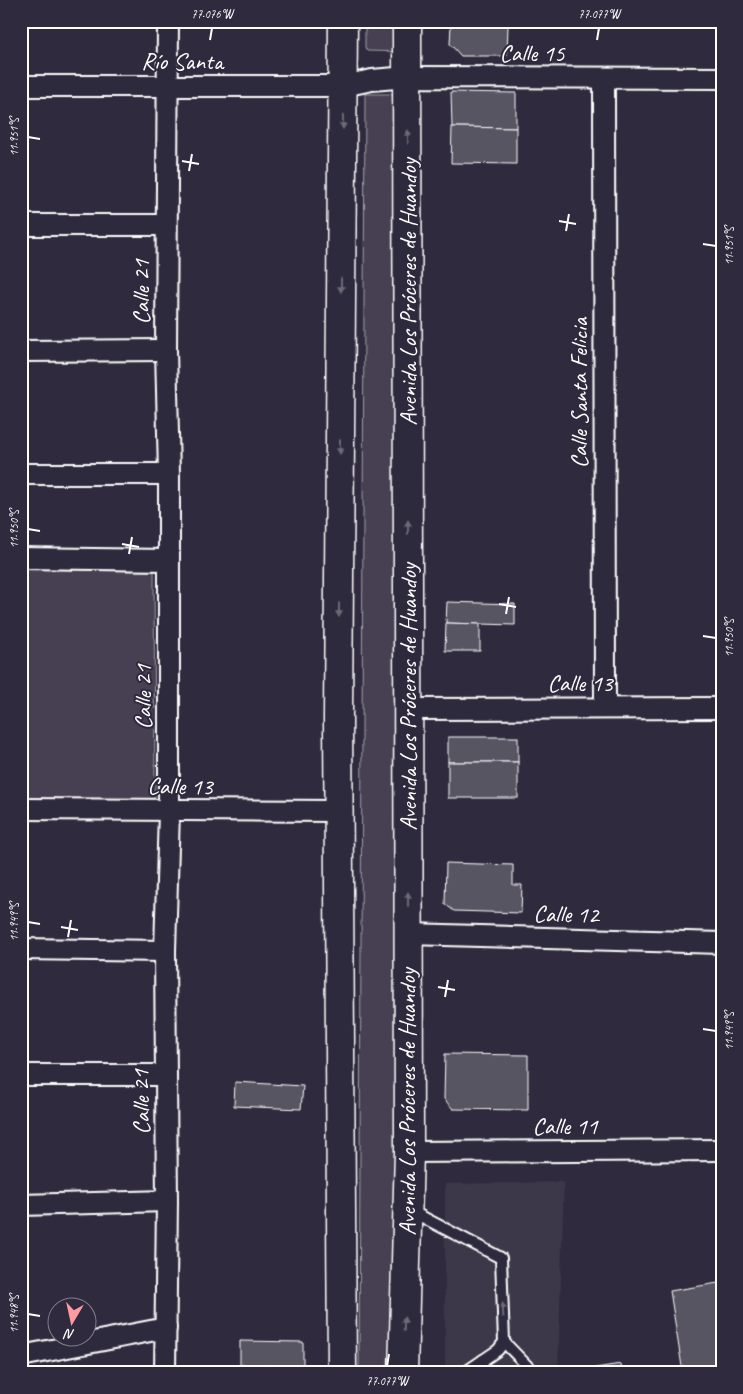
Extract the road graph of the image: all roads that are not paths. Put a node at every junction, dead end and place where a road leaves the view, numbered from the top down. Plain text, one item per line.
1 (168, 21) edge
2 (343, 21) edge
3 (407, 21) edge
4 (408, 77) junction
5 (604, 78) junction
6 (722, 78) edge
7 (21, 86) edge
8 (167, 86) junction
9 (343, 86) junction
10 (21, 225) edge
11 (166, 225) junction
12 (166, 350) junction
13 (21, 351) edge
14 (21, 474) edge
15 (169, 474) junction
16 (21, 558) edge
17 (168, 560) junction
18 (407, 708) junction
19 (605, 708) junction
20 (722, 708) edge
21 (21, 809) edge
22 (169, 811) junction
23 (338, 812) junction
24 (408, 934) junction
25 (722, 943) edge
26 (21, 949) edge
27 (165, 951) junction
28 (21, 1075) edge
29 (166, 1075) junction
30 (722, 1150) edge
31 (409, 1152) junction
32 (167, 1201) junction
33 (21, 1205) edge
34 (407, 1209) junction
35 (166, 1328) junction
36 (504, 1342) junction
37 (21, 1356) edge
38 (483, 1360) junction
39 (165, 1373) edge
40 (342, 1373) edge
41 (403, 1373) edge
42 (464, 1373) edge
43 (482, 1373) edge
44 (534, 1373) edge

1 - 8 street, Calle 21
2 - 9 main road
3 - 4 main road, Avenida Los Próceres de Huandoy
4 - 5 street, Calle 15
4 - 9 street, Calle 15
18 -> 4 main road, Avenida Los Próceres de Huandoy
5 - 6 street, Calle 15
5 - 19 street, Calle Santa Felicia
7 - 8 street, Río Santa
8 - 9 street, Río Santa
8 - 11 street, Calle 21
9 -> 23 main road
10 - 11 street
11 - 12 street, Calle 21
12 - 13 street
12 - 15 street, Calle 21
14 - 15 street
15 - 17 street, Calle 21
16 - 17 street
17 - 22 street, Calle 21
18 - 19 street, Calle 13
24 -> 18 main road, Avenida Los Próceres de Huandoy
19 - 20 street, Calle 13
21 - 22 street, Calle 13
22 - 23 street, Calle 13
22 - 27 street, Calle 21
23 - 40 main road
24 - 25 street, Calle 12
24 - 31 main road, Avenida Los Próceres de Huandoy
26 - 27 street
27 - 29 street, Calle 21
28 - 29 street
29 - 32 street, Calle 21
30 - 31 street, Calle 11
31 - 34 main road, Avenida Los Próceres de Huandoy
32 - 33 street
32 - 35 street, Calle 21
36 -> 34 lane
41 -> 34 main road, Avenida Los Próceres de Huandoy
35 - 37 street
35 - 39 street, Calle 21
36 - 38 lane
36 - 44 lane
38 - 42 lane
38 - 43 lane

